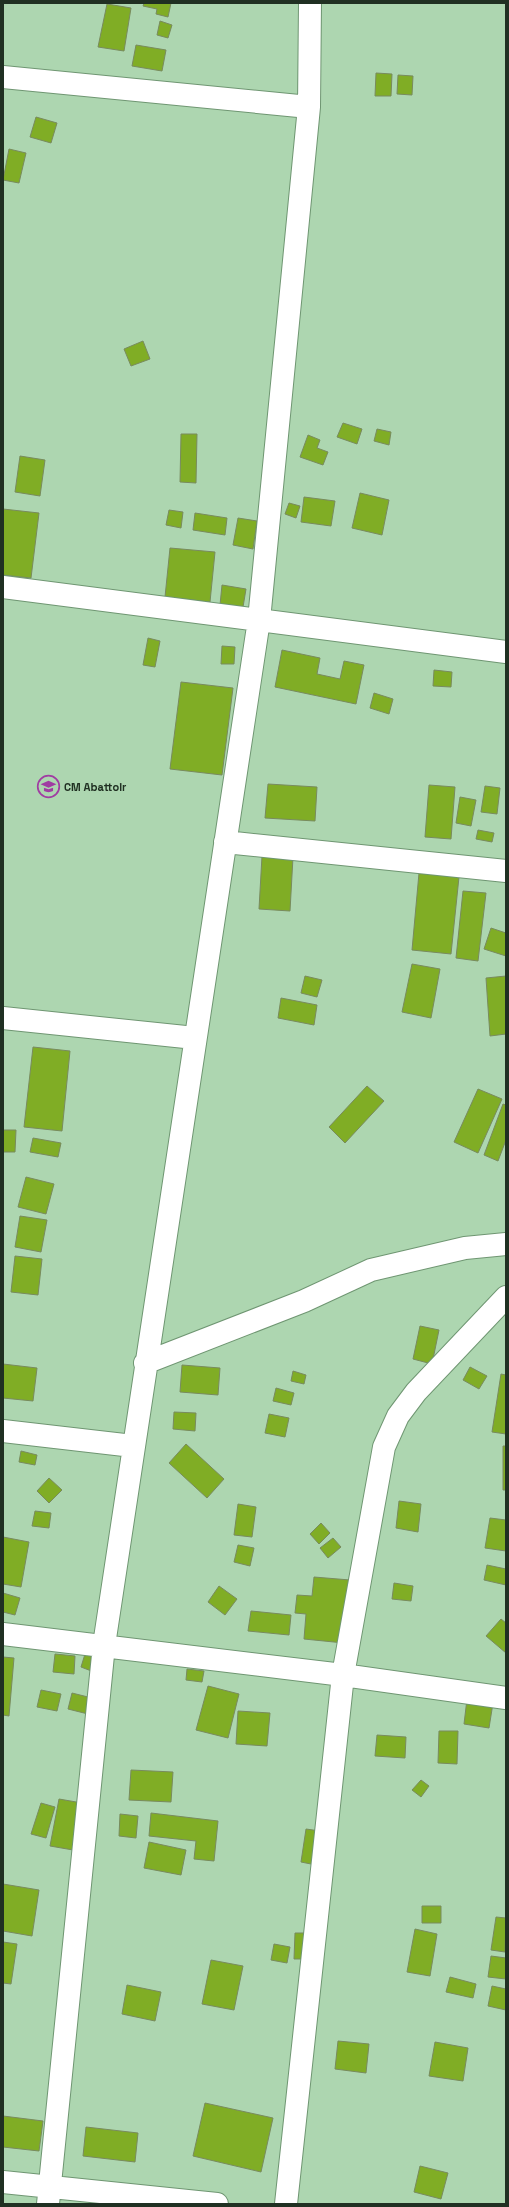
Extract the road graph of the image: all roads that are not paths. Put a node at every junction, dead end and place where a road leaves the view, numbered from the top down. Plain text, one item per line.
1 (310, 3) edge
2 (3, 77) edge
3 (309, 107) junction
4 (3, 587) edge
5 (258, 620) junction
6 (506, 652) edge
7 (225, 842) junction
8 (506, 872) edge
9 (3, 1018) edge
10 (195, 1038) junction
11 (506, 1244) edge
12 (506, 1297) edge
13 (145, 1363) junction
14 (3, 1431) edge
15 (133, 1446) junction
16 (3, 1634) edge
17 (104, 1645) junction
18 (343, 1675) junction
19 (506, 1698) edge
20 (3, 2182) edge
21 (49, 2196) edge
22 (217, 2204) edge
23 (286, 2204) edge

1 - 3 street
2 - 3 street
3 - 5 street
4 - 5 street
5 - 6 street
5 - 7 street
7 - 8 street
7 - 10 street
9 - 10 street
10 - 13 street
11 - 13 street
12 - 18 street
13 - 15 street
14 - 15 street
15 - 17 street
16 - 17 street
17 - 18 street
17 - 21 street
18 - 19 street
18 - 23 street
20 - 21 street
21 - 22 street

